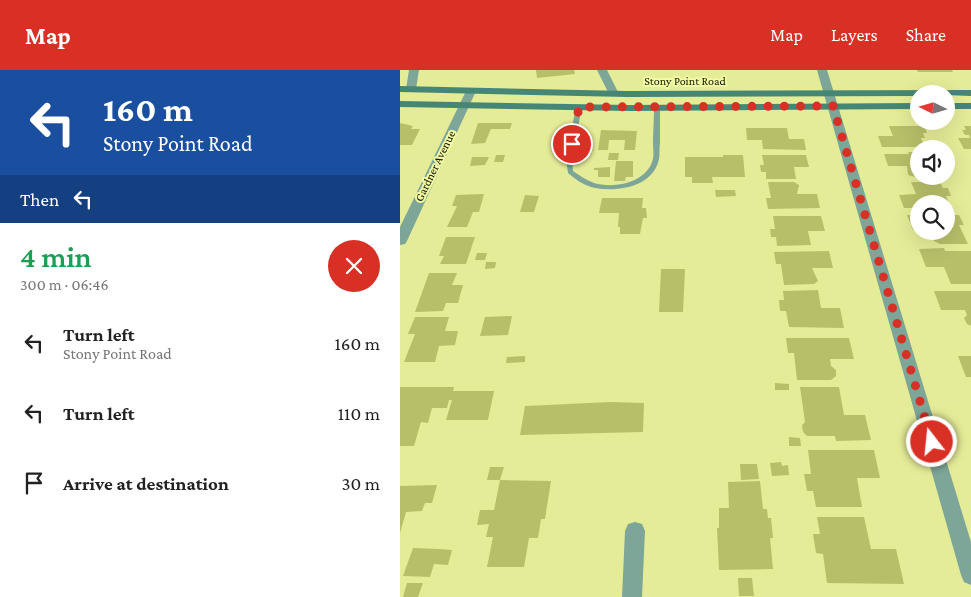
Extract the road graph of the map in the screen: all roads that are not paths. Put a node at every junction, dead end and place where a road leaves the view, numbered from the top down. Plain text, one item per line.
1 (414, 70) edge
2 (602, 70) edge
3 (822, 70) edge
4 (405, 89) edge
5 (471, 91) junction
6 (971, 93) edge
7 (614, 94) junction
8 (831, 100) junction
9 (400, 104) edge
10 (465, 104) junction
11 (910, 105) edge
12 (955, 106) edge
13 (971, 106) edge
14 (579, 107) junction
15 (657, 108) junction
16 (404, 221) edge
17 (400, 241) edge
18 (635, 531) dead end
19 (971, 575) edge
20 (632, 597) edge

1 - 4 street
2 - 7 street
3 - 8 street
4 - 5 main road, Stony Point Road
5 - 7 main road, Stony Point Road
5 - 10 street, Gardner Avenue
6 - 8 main road, Stony Point Road
7 - 8 main road, Stony Point Road
8 - 11 main road, Stony Point Road
8 - 15 main road, Stony Point Road
8 - 19 street
9 - 10 main road, Stony Point Road
10 - 14 main road, Stony Point Road
10 - 16 street, Gardner Avenue
12 - 13 main road
14 - 15 main road, Stony Point Road
14 - 15 lane
16 - 17 street, Gardner Avenue
18 - 20 street

